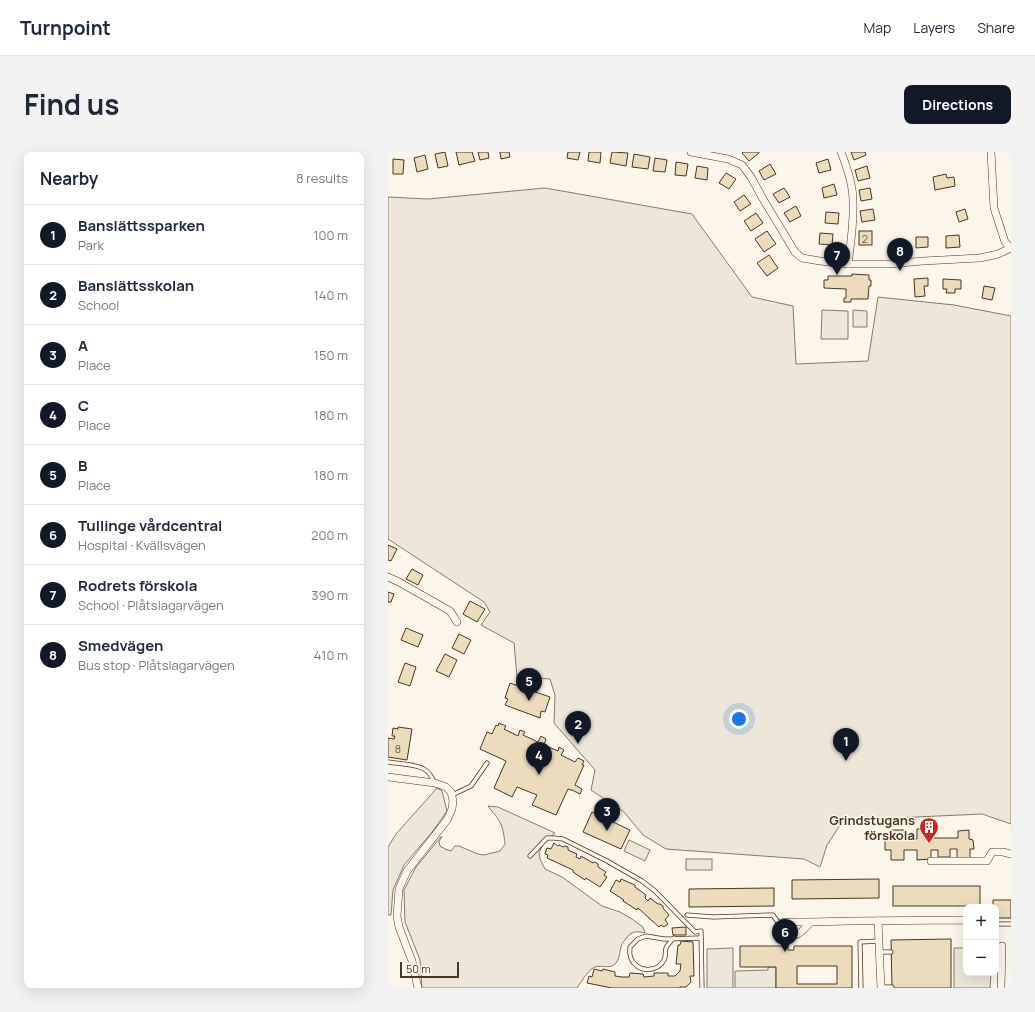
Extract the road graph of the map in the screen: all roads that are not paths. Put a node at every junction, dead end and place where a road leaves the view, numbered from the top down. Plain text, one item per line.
1 (691, 152) edge
2 (841, 152) edge
3 (991, 152) edge
4 (1011, 248) edge
5 (848, 264) junction
6 (388, 577) edge
7 (458, 622) dead end
8 (388, 762) edge
9 (486, 764) dead end
10 (388, 777) edge
11 (435, 783) junction
12 (452, 795) junction
13 (1011, 854) edge
14 (530, 856) dead end
15 (932, 861) dead end
16 (687, 915) dead end
17 (963, 920) edge
18 (878, 921) junction
19 (811, 922) junction
20 (780, 924) junction
21 (999, 924) edge
22 (1011, 924) edge
23 (674, 938) junction
24 (701, 938) junction
25 (879, 941) junction
26 (1002, 946) dead end
27 (880, 952) junction
28 (891, 952) dead end
29 (892, 987) edge
30 (418, 988) edge
31 (702, 988) edge
32 (861, 988) edge
33 (880, 988) edge
34 (1002, 988) edge

1 - 5 street
2 - 5 street
3 - 4 street
4 - 5 street
6 - 7 street
8 - 11 lane
9 - 12 lane
10 - 11 street
11 - 12 street
12 - 30 street
13 - 15 street
14 - 24 lane
16 - 20 lane
17 - 18 street
18 - 19 street
18 - 25 street
19 - 20 street
19 - 20 street
21 - 22 lane
23 - 23 lane
23 - 24 lane
24 - 31 lane
25 - 27 street
25 - 32 lane
26 - 34 street
27 - 28 lane
27 - 33 street
29 - 33 lane

